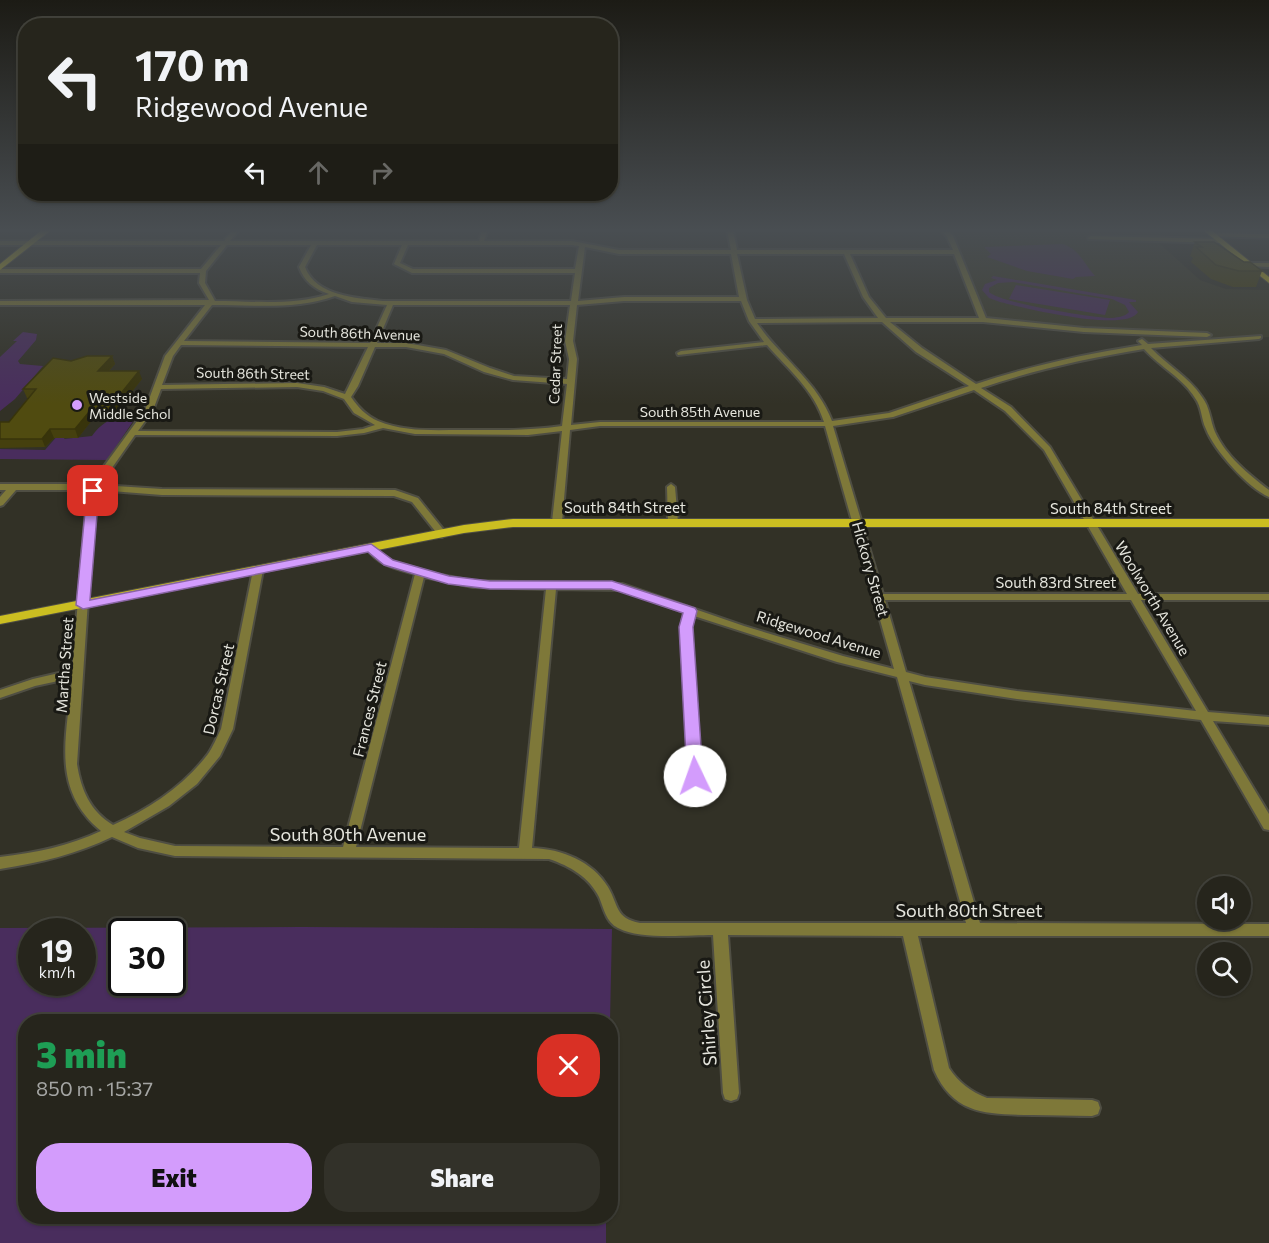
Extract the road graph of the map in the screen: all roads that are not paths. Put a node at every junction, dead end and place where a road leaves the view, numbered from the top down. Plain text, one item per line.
1 (205, 288) edge
2 (319, 288) edge
3 (576, 288) edge
4 (742, 288) edge
5 (862, 288) edge
6 (970, 288) edge
7 (333, 295) junction
8 (744, 300) junction
9 (0, 303) edge
10 (210, 303) junction
11 (391, 303) junction
12 (574, 303) junction
13 (983, 320) junction
14 (752, 321) junction
15 (884, 321) junction
16 (1136, 332) junction
17 (1259, 337) junction
18 (1269, 337) edge
19 (178, 343) junction
20 (374, 343) junction
21 (771, 343) junction
22 (1146, 347) junction
23 (681, 353) dead end
24 (571, 382) junction
25 (978, 386) junction
26 (158, 387) junction
27 (347, 397) junction
28 (828, 424) junction
29 (381, 426) junction
30 (567, 428) junction
31 (133, 434) junction
32 (0, 487) edge
33 (13, 487) junction
34 (94, 487) junction
35 (671, 487) dead end
36 (1269, 494) edge
37 (0, 503) edge
38 (557, 522) junction
39 (673, 522) junction
40 (857, 523) junction
41 (1091, 523) junction
42 (1269, 523) edge
43 (442, 534) junction
44 (371, 548) junction
45 (258, 570) junction
46 (420, 573) junction
47 (551, 585) junction
48 (879, 597) junction
49 (1135, 597) junction
50 (1269, 597) edge
51 (83, 605) junction
52 (690, 611) junction
53 (0, 620) edge
54 (78, 673) junction
55 (901, 676) junction
56 (0, 694) edge
57 (1206, 716) junction
58 (1269, 720) edge
59 (696, 797) dead end
60 (1269, 825) edge
61 (110, 832) junction
62 (348, 852) junction
63 (525, 852) junction
64 (0, 863) edge
65 (670, 929) joint
66 (720, 929) junction
67 (909, 929) junction
68 (975, 929) junction
69 (1269, 930) edge
70 (731, 1093) dead end
71 (1092, 1108) dead end

1 - 10 street
2 - 7 street
3 - 12 street, Cedar Street
4 - 8 street, Hickory Street
5 - 15 street, Woolworth Avenue
6 - 13 street
7 - 10 street
7 - 11 street
8 - 12 street
8 - 14 street, Hickory Street
9 - 10 street
10 - 19 street
11 - 12 street
11 - 20 street
12 - 24 street, Cedar Street
13 - 15 street
13 - 16 street
14 - 15 street
14 - 21 street, Hickory Street
15 - 25 street, Woolworth Avenue
16 - 17 street
16 - 22 street
17 - 18 street
17 - 22 street, South 85th Avenue
19 - 20 street, South 86th Avenue
19 - 26 street
20 - 24 street, South 86th Avenue
20 - 27 street
21 - 23 street
21 - 28 street, Hickory Street
22 - 25 street, South 85th Avenue
22 - 36 street
24 - 30 street, Cedar Street
25 - 28 street, South 85th Avenue
25 - 41 street, Woolworth Avenue
26 - 27 street, South 86th Street
26 - 31 street
27 - 29 street
28 - 30 street, South 85th Avenue
28 - 40 street, Hickory Street
29 - 30 street, South 85th Avenue
29 - 31 street, South 85th Avenue
30 - 38 street, Cedar Street
31 - 34 street
32 - 33 street
33 - 34 street
33 - 37 street
34 - 43 street
34 - 51 street, Martha Street
35 - 39 street
38 - 39 main road, South 84th Street
38 - 43 main road, South 84th Street
39 - 40 main road, South 84th Street
40 - 41 main road, South 84th Street
40 - 48 street, Hickory Street
41 - 42 main road, South 84th Street
41 - 49 street, Woolworth Avenue
43 - 44 main road
44 - 45 main road
44 - 46 street, Ridgewood Avenue
45 - 51 main road
45 - 61 street, Dorcas Street
46 - 47 street, Ridgewood Avenue
46 - 62 street, Frances Street
47 - 52 street, Ridgewood Avenue
47 - 63 street
48 - 49 street, South 83rd Street
48 - 55 street, Hickory Street
49 - 50 street, South 83rd Street
49 - 57 street, Woolworth Avenue
51 - 53 main road
51 - 54 street, Martha Street
52 - 55 street, Ridgewood Avenue
52 - 59 street
54 - 56 street
54 - 61 street, Martha Street
55 - 57 street, Ridgewood Avenue
55 - 68 street, Hickory Street
57 - 58 street, Ridgewood Avenue
57 - 60 street, Woolworth Avenue
61 - 62 street, South 80th Avenue
61 - 64 street
62 - 63 street, South 80th Avenue
63 - 65 street, South 80th Avenue
65 - 66 street, South 80th Street
66 - 67 street, South 80th Street
66 - 70 street, Shirley Circle
67 - 68 street, South 80th Street
67 - 71 street
68 - 69 street, South 80th Street

